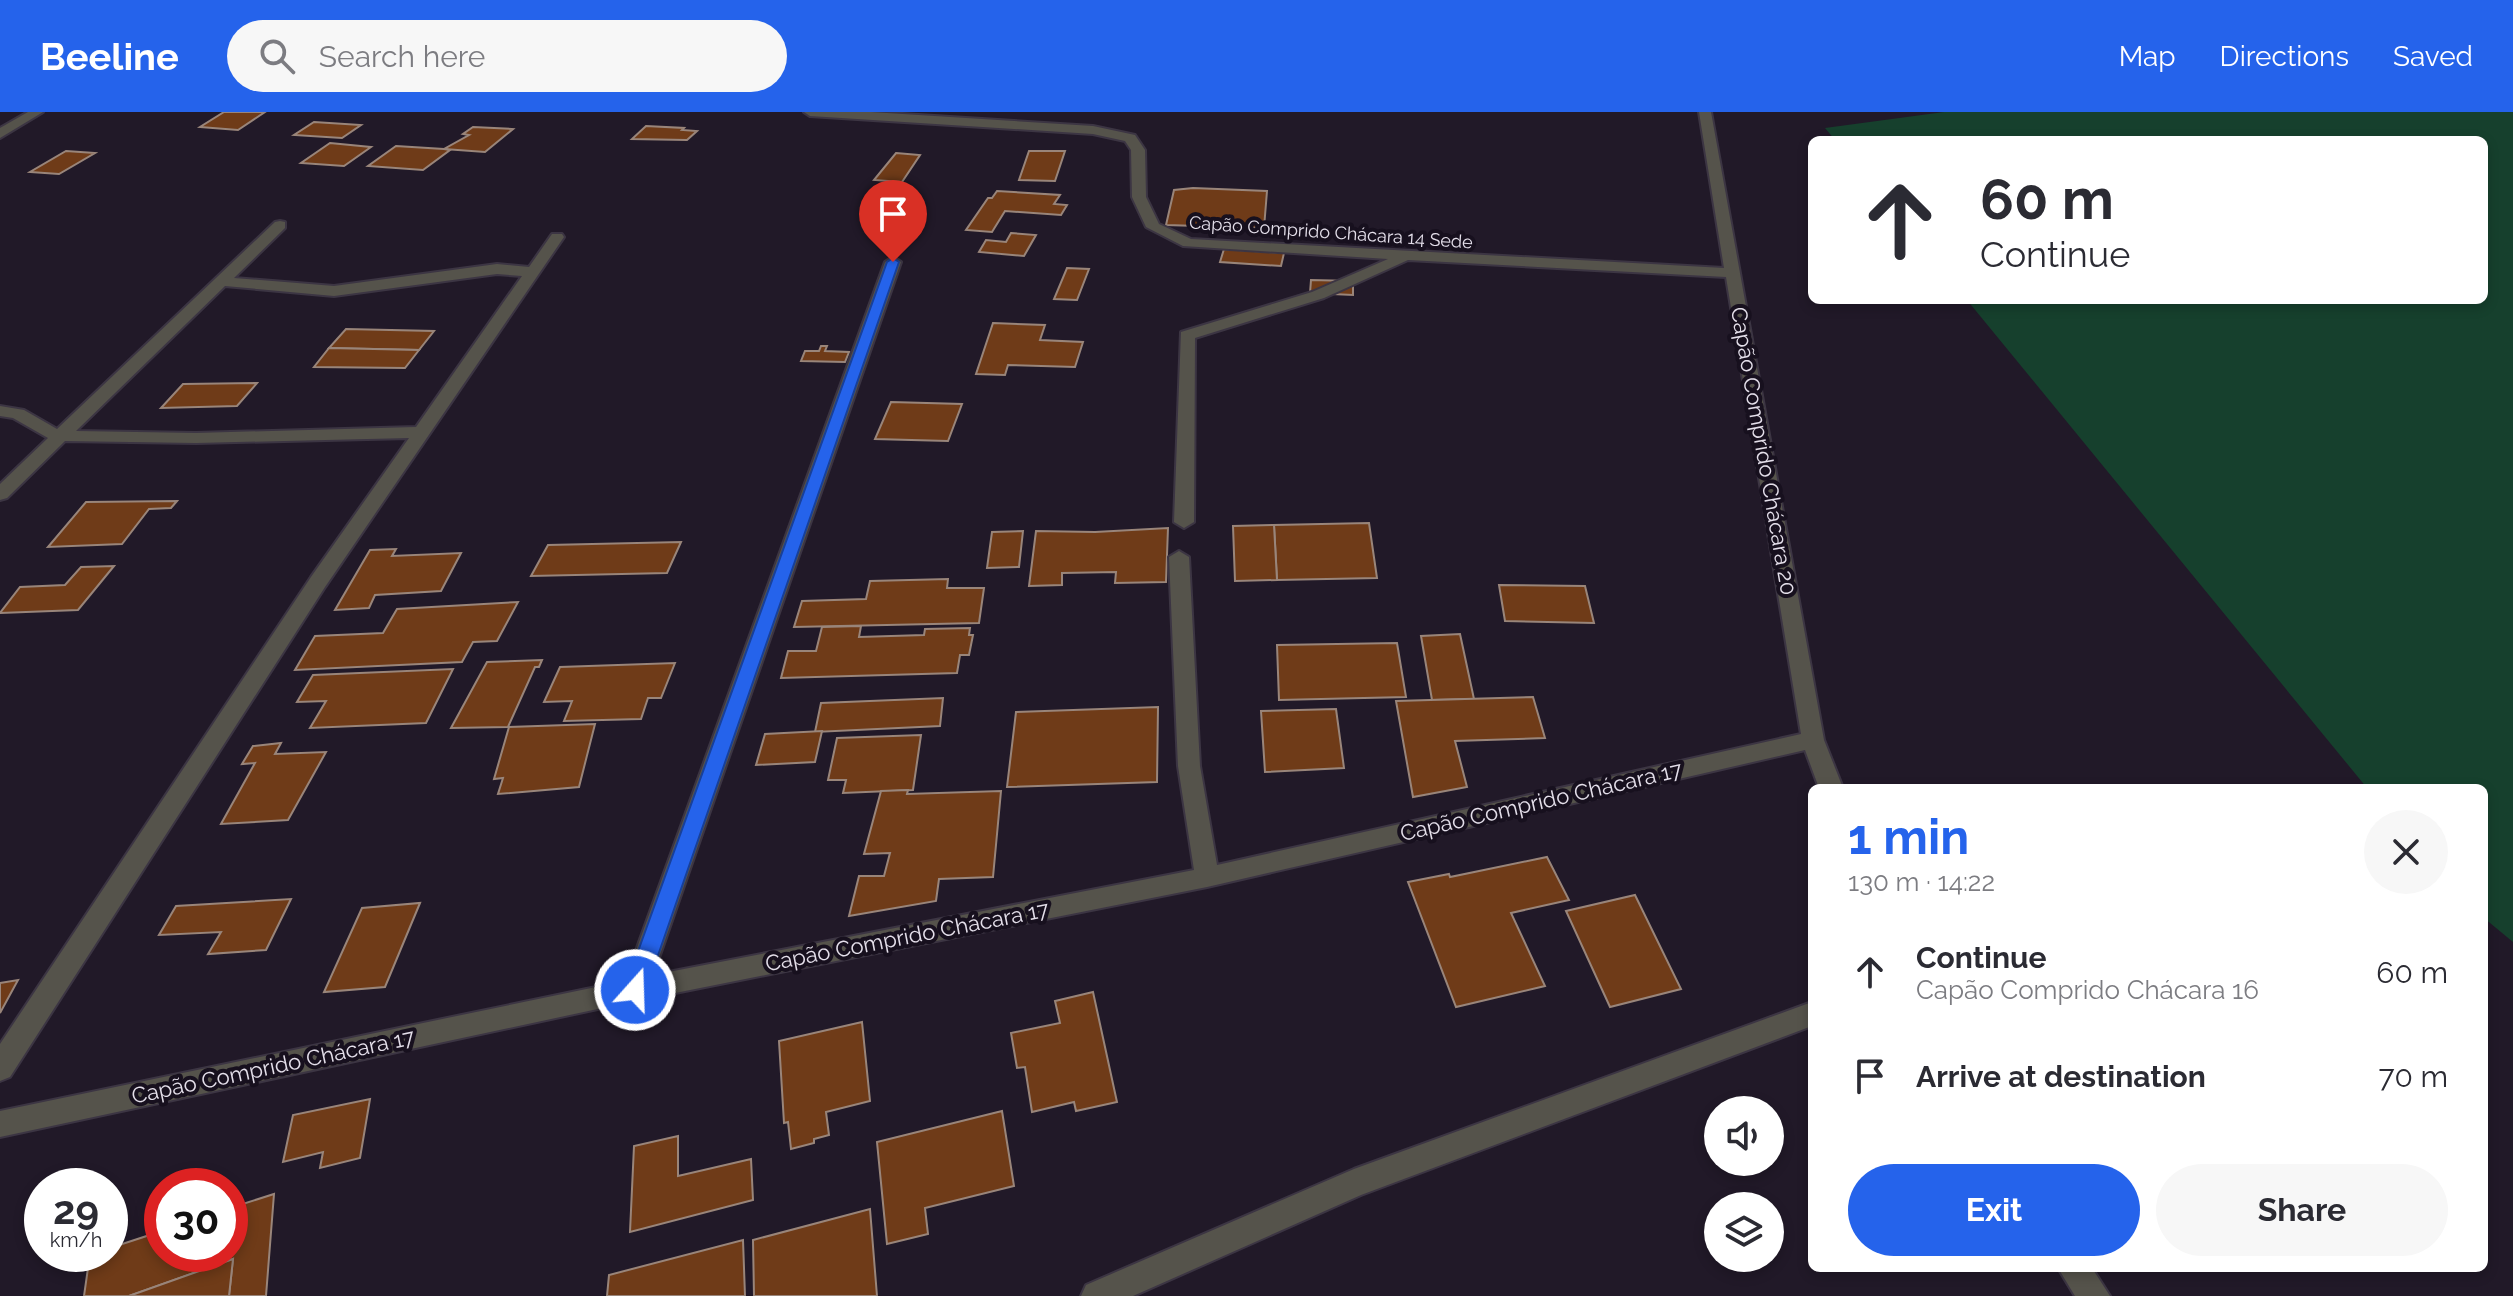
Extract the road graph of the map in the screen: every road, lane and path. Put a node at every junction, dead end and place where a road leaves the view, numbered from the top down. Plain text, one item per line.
1 (37, 112) edge
2 (810, 112) edge
3 (1705, 112) edge
4 (889, 114) edge
5 (0, 134) edge
6 (280, 225) dead end
7 (557, 237) dead end
8 (1407, 256) junction
9 (893, 262) dead end
10 (533, 272) junction
11 (1733, 273) junction
12 (220, 281) junction
13 (0, 411) edge
14 (422, 432) junction
15 (57, 436) junction
16 (0, 494) edge
17 (1184, 522) dead end
18 (1179, 557) dead end
19 (1813, 740) junction
20 (1830, 784) edge
21 (1207, 877) junction
22 (635, 990) junction
23 (1808, 1015) edge
24 (0, 1068) edge
25 (0, 1124) edge
26 (2076, 1272) edge
27 (1097, 1296) edge
28 (2094, 1296) edge

1 - 5 street
2 - 4 street, Capão Comprido Chácara 14 Sede
3 - 11 street, Capão Comprido Chácara 20
4 - 8 street, Capão Comprido Chácara 14 Sede
6 - 12 street
7 - 10 street
8 - 11 street, Capão Comprido Chácara 14 Sede
8 - 17 street
9 - 22 street
10 - 12 street
10 - 14 street
11 - 19 street, Capão Comprido Chácara 20
12 - 15 street
13 - 15 street
14 - 15 street
14 - 24 street
15 - 16 street
18 - 21 street
19 - 20 street, Capão Comprido Chácara 20
19 - 21 street, Capão Comprido Chácara 17
21 - 22 street, Capão Comprido Chácara 17
22 - 25 street, Capão Comprido Chácara 17
23 - 27 street
26 - 28 street

